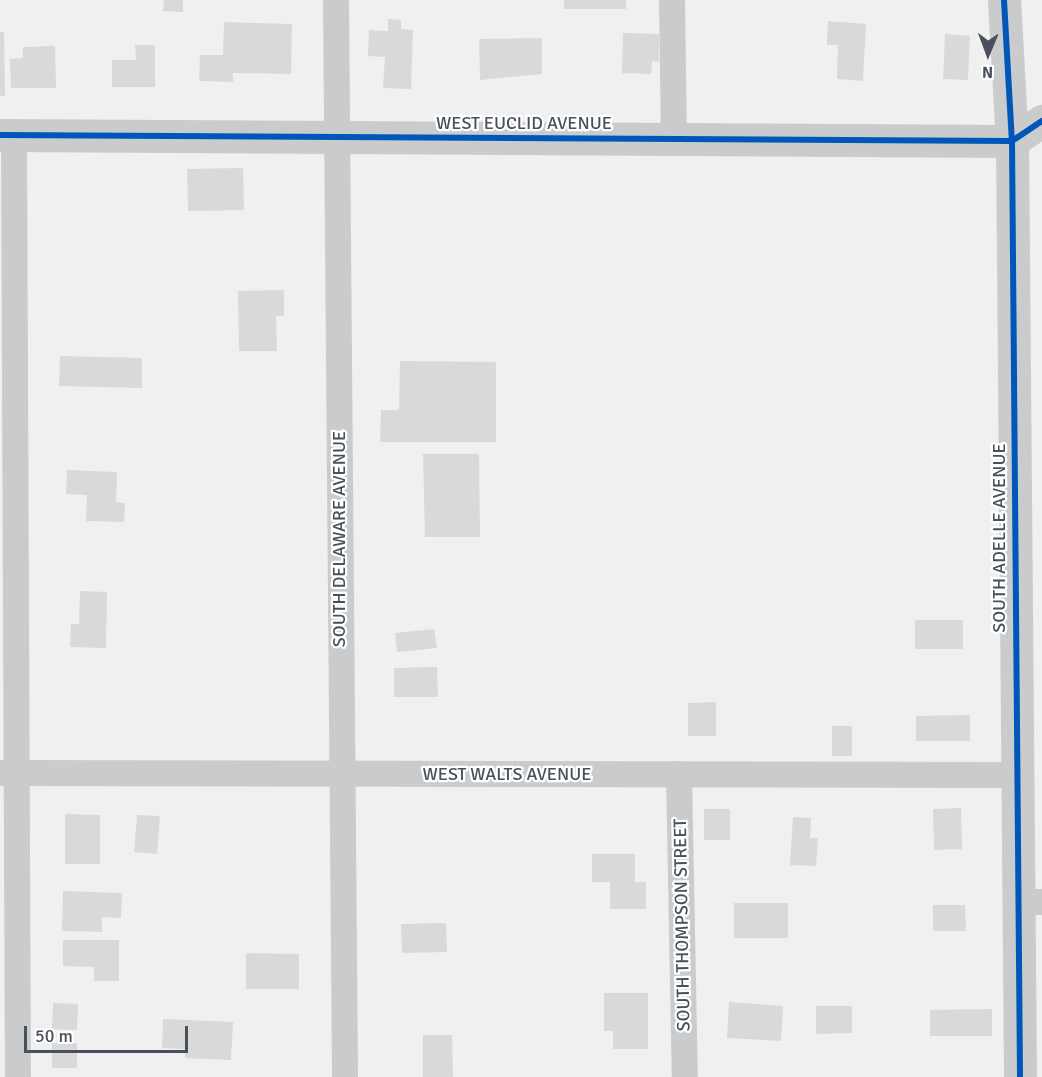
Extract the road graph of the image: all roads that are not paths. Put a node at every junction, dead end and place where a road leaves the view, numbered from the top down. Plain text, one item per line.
1 (336, 0) edge
2 (672, 0) edge
3 (1004, 0) edge
4 (1042, 121) edge
5 (7, 135) edge
6 (336, 137) junction
7 (674, 138) junction
8 (1012, 141) junction
9 (7, 773) edge
10 (341, 774) junction
11 (679, 774) junction
12 (1015, 774) junction
13 (1029, 902) edge
14 (18, 1077) edge
15 (345, 1077) edge
16 (685, 1077) edge
17 (1020, 1077) edge

1 - 6 street, SOUTH DELAWARE AVENUE
2 - 7 street
3 - 8 street, SOUTH ADELLE AVENUE
4 - 8 street
5 - 6 street, WEST EUCLID AVENUE
5 - 9 street
6 - 7 street, WEST EUCLID AVENUE
6 - 10 street, SOUTH DELAWARE AVENUE
7 - 8 street, WEST EUCLID AVENUE
8 - 12 street, SOUTH ADELLE AVENUE
9 - 10 street, WEST WALTS AVENUE
9 - 14 street
10 - 11 street, WEST WALTS AVENUE
10 - 15 street, SOUTH DELAWARE AVENUE
11 - 12 street, WEST WALTS AVENUE
11 - 16 street, SOUTH THOMPSON STREET
12 - 13 street, SOUTH ADELLE AVENUE
13 - 17 street, SOUTH ADELLE AVENUE

